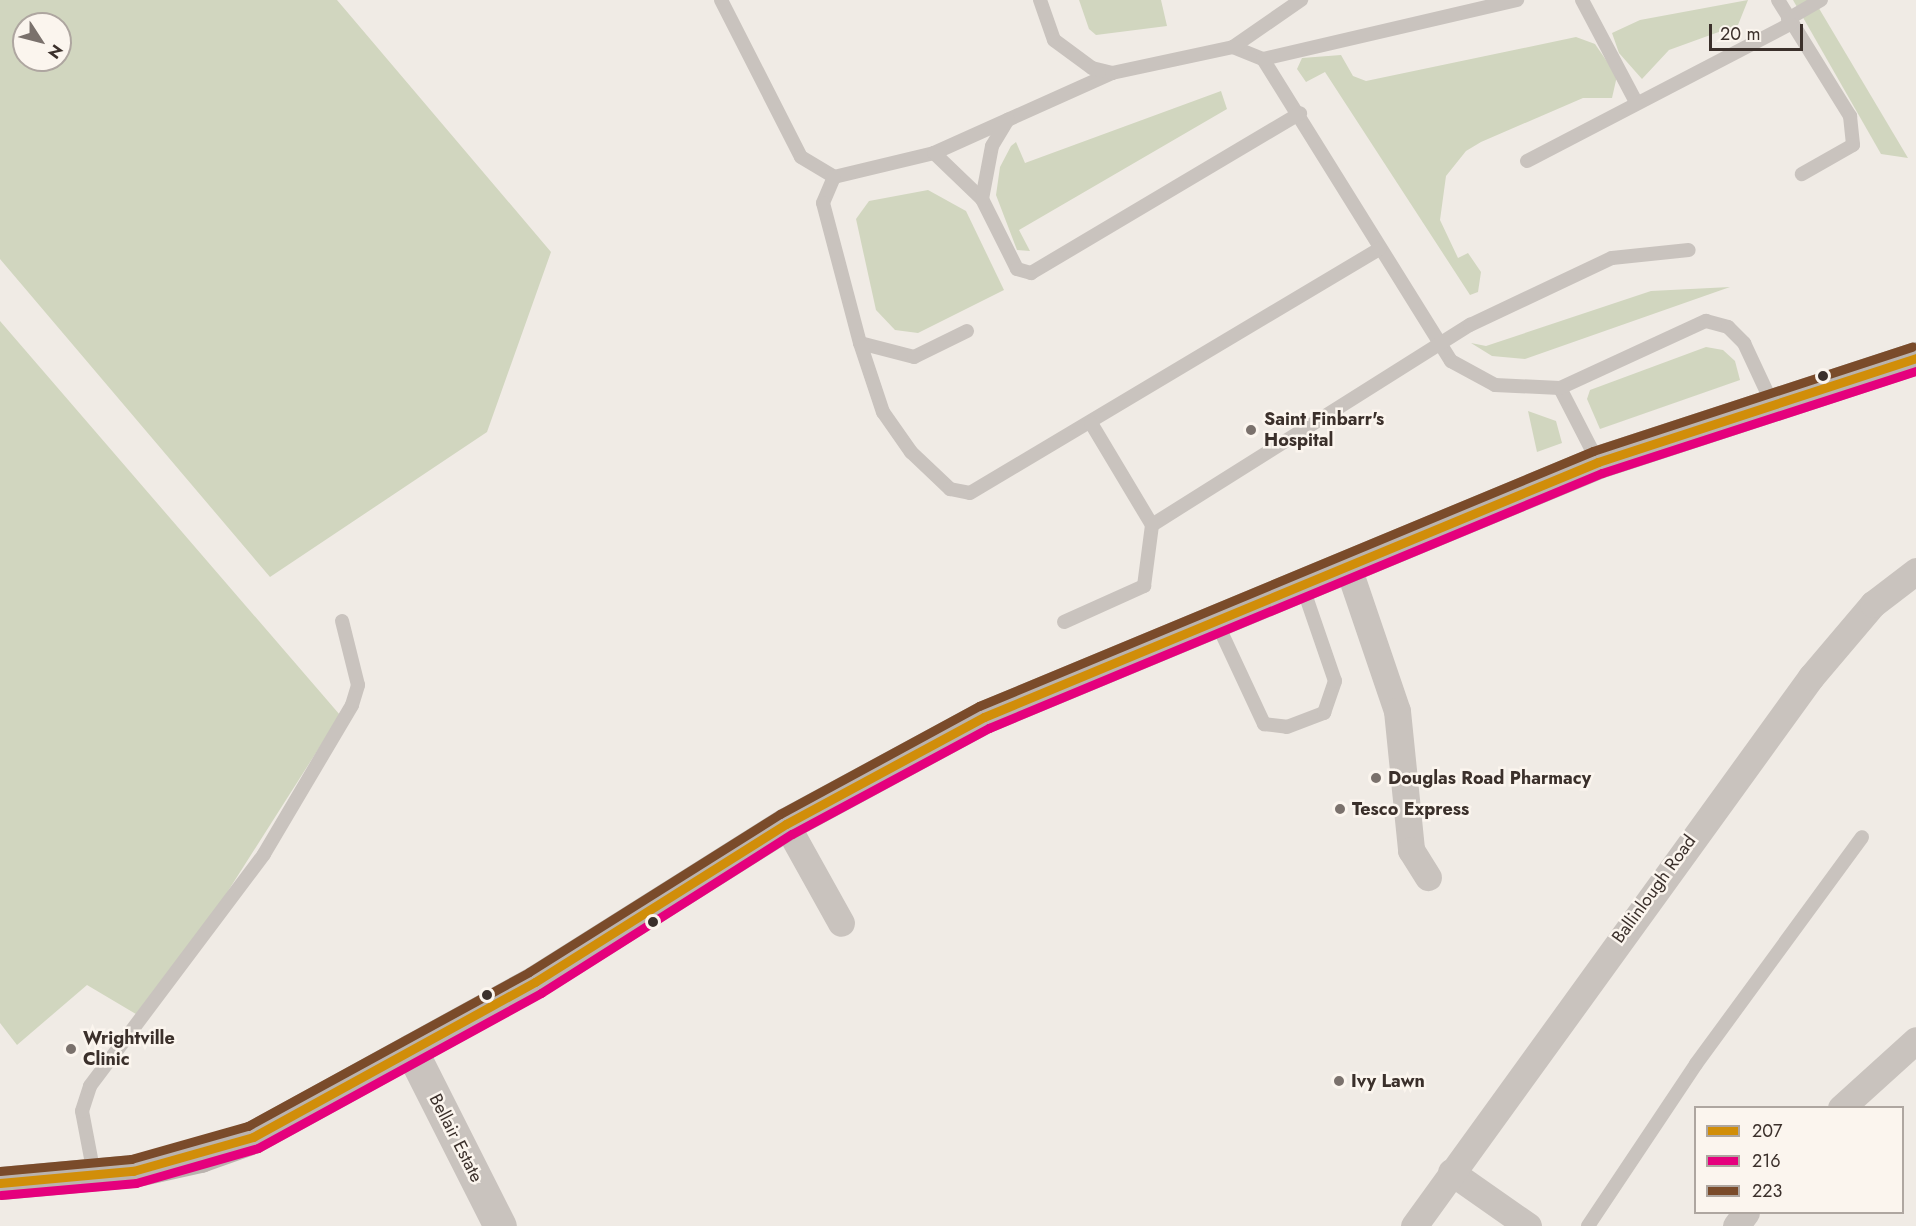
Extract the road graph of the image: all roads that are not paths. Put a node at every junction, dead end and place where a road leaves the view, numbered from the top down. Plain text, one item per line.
1 (721, 0) edge
2 (1040, 0) edge
3 (1301, 0) edge
4 (1517, 0) edge
5 (1582, 0) edge
6 (1778, 0) edge
7 (1821, 0) edge
8 (1789, 21) junction
9 (1233, 47) junction
10 (1263, 58) junction
11 (1112, 73) junction
12 (1636, 102) junction
13 (1300, 113) junction
14 (1008, 118) junction
15 (934, 153) junction
16 (1527, 161) dead end
17 (1802, 174) dead end
18 (834, 177) junction
19 (982, 199) junction
20 (1380, 249) junction
21 (1689, 250) dead end
22 (967, 331) dead end
23 (1439, 342) junction
24 (860, 344) junction
25 (1916, 358) edge
26 (1560, 388) junction
27 (1772, 403) junction
28 (1091, 423) junction
29 (1598, 462) junction
30 (1152, 525) junction
31 (1347, 564) junction
32 (1916, 571) edge
33 (1302, 585) junction
34 (342, 621) dead end
35 (1216, 621) junction
36 (1064, 622) dead end
37 (786, 824) junction
38 (1862, 837) dead end
39 (1428, 877) dead end
40 (841, 923) dead end
41 (1916, 1040) edge
42 (411, 1050) junction
43 (1842, 1106) edge
44 (1451, 1172) junction
45 (93, 1174) junction
46 (0, 1183) edge
47 (500, 1226) edge
48 (1414, 1226) edge
49 (1528, 1226) edge
50 (1588, 1226) edge

1 - 18 lane
2 - 11 lane
3 - 9 lane
4 - 10 lane
5 - 12 lane
6 - 8 lane
7 - 8 lane
8 - 12 lane
8 - 17 lane
9 - 10 lane
9 - 11 lane
10 - 13 lane
11 - 14 lane
12 - 16 lane
13 - 19 lane
13 - 20 lane
14 - 15 lane
14 - 19 lane
15 - 18 lane
15 - 19 lane
18 - 24 lane
20 - 23 lane
20 - 28 lane
21 - 23 lane
22 - 24 lane
23 - 26 lane
23 - 30 lane
24 - 28 lane
25 - 27 main road
26 - 27 lane
26 - 29 lane
27 - 29 main road
28 - 30 lane
29 - 31 main road
30 - 36 lane
31 - 33 main road
31 - 39 street
32 - 44 street, Ballinlough Road
33 - 35 main road
33 - 35 lane
34 - 45 lane
35 - 37 main road
37 - 40 street
37 - 42 main road
38 - 50 lane
41 - 43 street
42 - 45 main road
42 - 47 street, Bellair Estate
44 - 48 street, Ballinlough Road
44 - 49 street
45 - 46 main road

